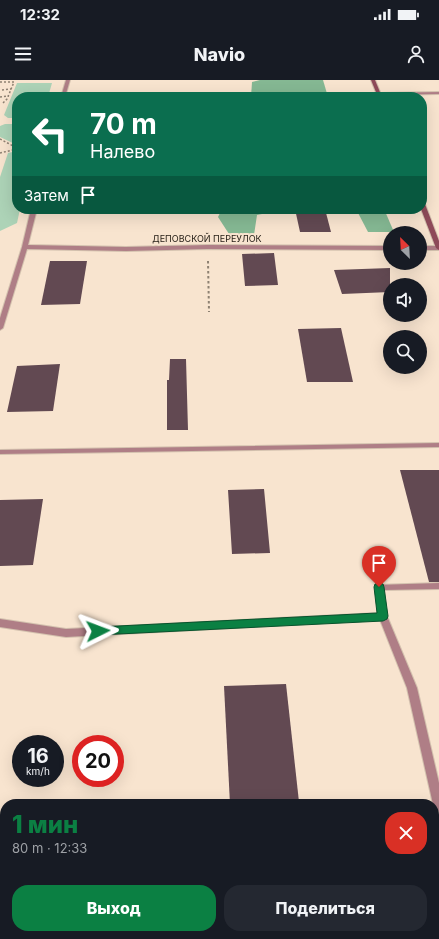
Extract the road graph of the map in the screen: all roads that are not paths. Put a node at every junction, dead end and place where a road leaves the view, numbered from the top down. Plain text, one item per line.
1 (68, 80) edge
2 (373, 80) edge
3 (64, 92) edge
4 (378, 92) edge
5 (439, 93) edge
6 (427, 94) edge
7 (33, 214) edge
8 (426, 214) edge
9 (25, 247) junction
10 (383, 248) edge
11 (427, 248) edge
12 (439, 248) edge
13 (0, 328) edge
14 (439, 445) edge
15 (0, 452) edge
16 (439, 586) edge
17 (383, 616) junction
18 (0, 623) edge
19 (437, 799) edge

1 - 3 street
2 - 4 main road
5 - 6 street
7 - 9 street
8 - 12 main road
9 - 10 street, ДЕПОВСКОЙ ПЕРЕУЛОК
9 - 13 street
11 - 12 street
14 - 15 street
16 - 17 street
17 - 18 street
17 - 19 street

